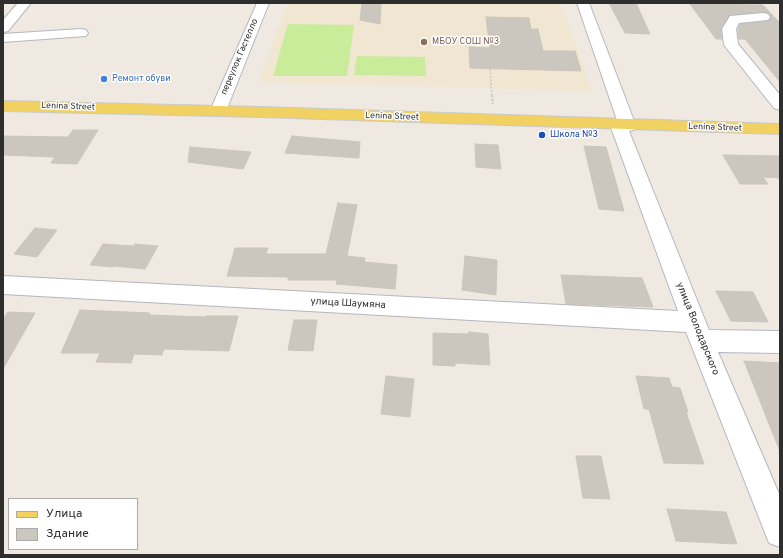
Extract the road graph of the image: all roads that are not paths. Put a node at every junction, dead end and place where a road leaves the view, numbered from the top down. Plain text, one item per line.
1 (25, 3) edge
2 (263, 3) edge
3 (583, 3) edge
4 (763, 17) dead end
5 (3, 28) edge
6 (81, 33) dead end
7 (3, 38) edge
8 (780, 105) edge
9 (3, 106) edge
10 (218, 111) junction
11 (623, 125) junction
12 (780, 130) edge
13 (3, 285) edge
14 (697, 332) junction
15 (780, 342) edge
16 (780, 532) edge

1 - 5 street
2 - 10 street, переулок Гастелло
3 - 11 street, улица Володарского
4 - 8 street
6 - 7 street
9 - 10 main road, Lenina Street
10 - 11 main road, Lenina Street
11 - 12 main road, Lenina Street
11 - 14 street, улица Володарского
13 - 14 street, улица Шаумяна
14 - 15 street, улица Шаумяна
14 - 16 street, улица Володарского

